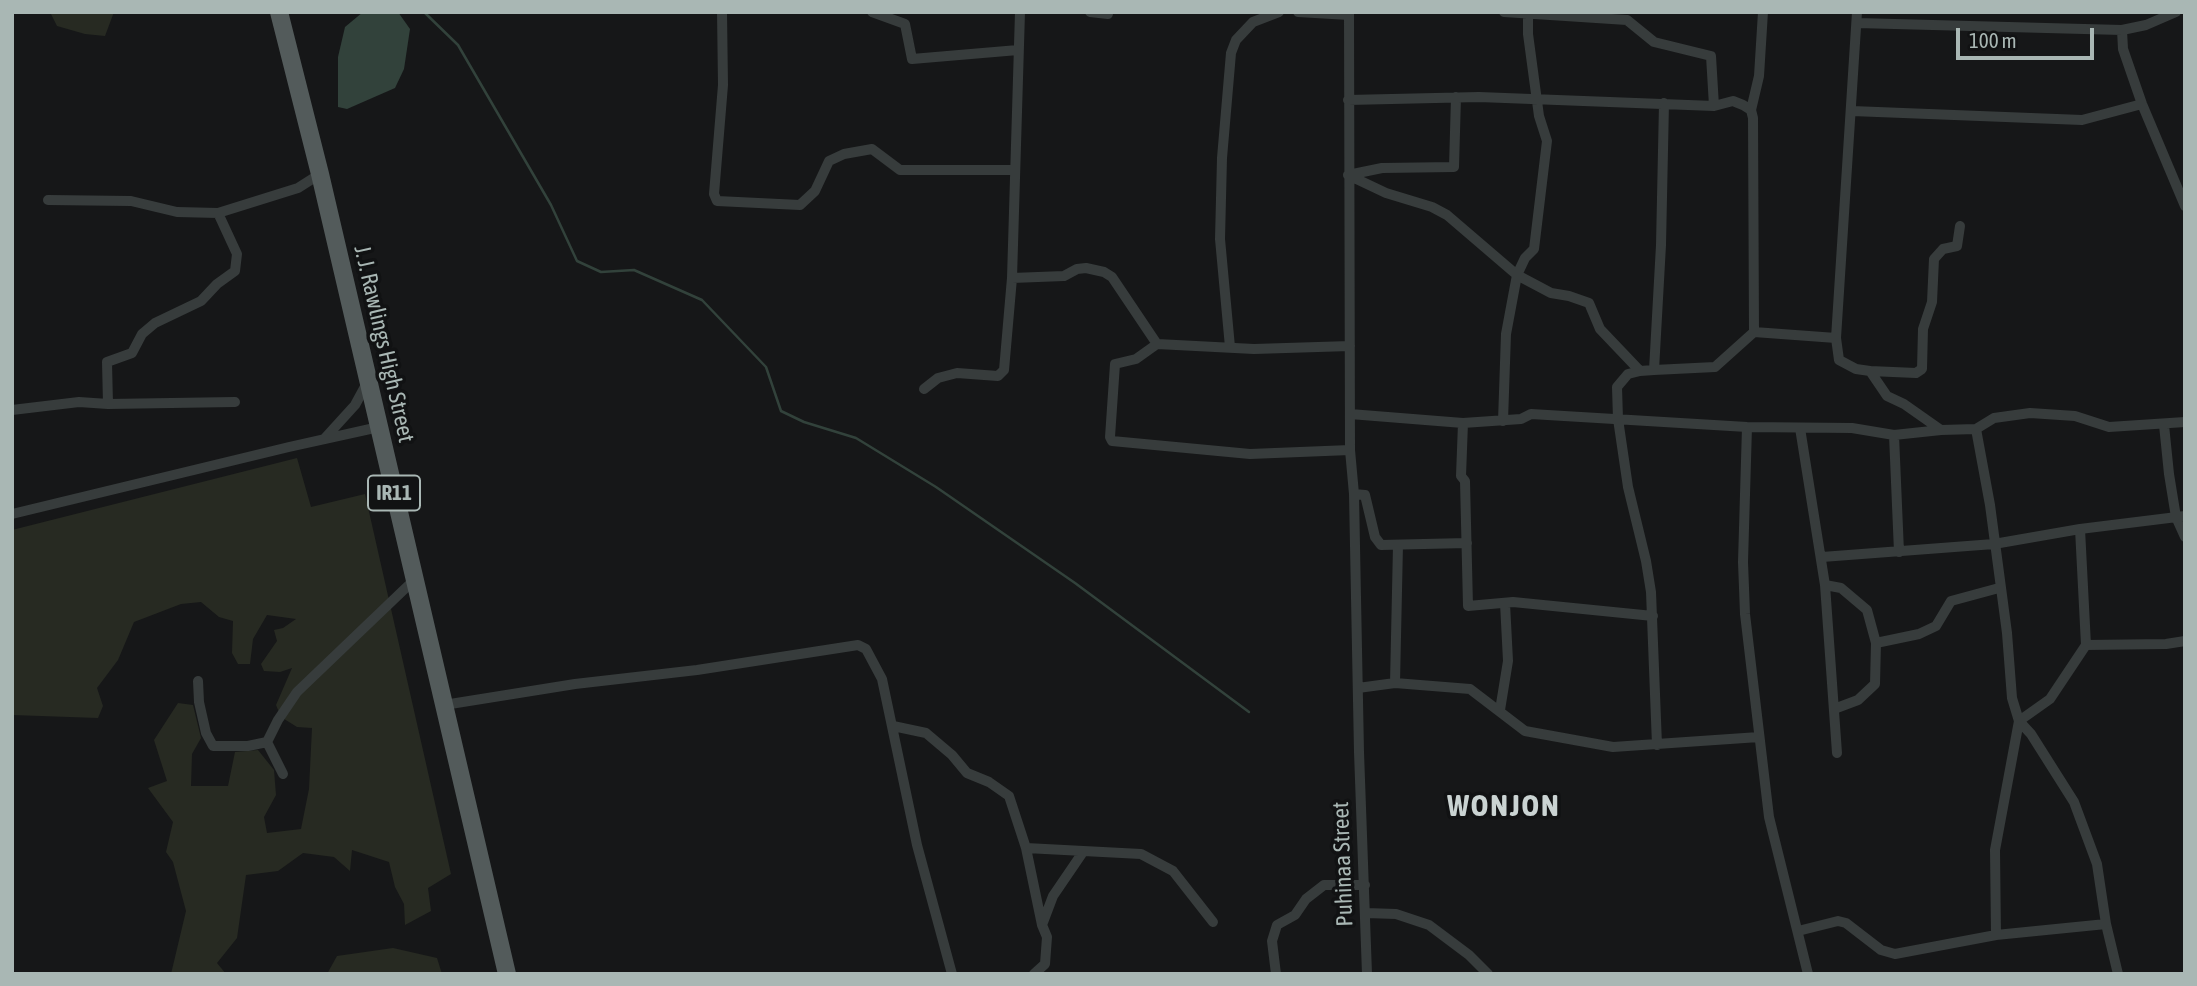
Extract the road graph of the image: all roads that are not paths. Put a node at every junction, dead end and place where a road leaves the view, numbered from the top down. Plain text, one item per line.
1 (279, 12) edge
2 (722, 12) edge
3 (1020, 12) edge
4 (1090, 12) edge
5 (1279, 12) edge
6 (1298, 12) edge
7 (1504, 12) edge
8 (1763, 12) edge
9 (2176, 12) edge
10 (876, 13) edge
11 (1528, 13) edge
12 (1108, 14) edge
13 (1349, 14) edge
14 (1857, 18) edge
15 (2122, 30) junction
16 (1018, 50) junction
17 (1456, 97) junction
18 (1348, 100) junction
19 (1538, 100) junction
20 (1664, 103) junction
21 (2143, 104) junction
22 (1714, 106) junction
23 (1751, 110) junction
24 (1852, 111) junction
25 (1015, 170) junction
26 (320, 174) junction
27 (1348, 175) junction
28 (48, 200) dead end
29 (2185, 206) edge
30 (219, 213) junction
31 (1960, 226) dead end
32 (1517, 275) junction
33 (1012, 278) junction
34 (1754, 332) junction
35 (1836, 338) junction
36 (1157, 344) junction
37 (1350, 346) junction
38 (1230, 347) junction
39 (1654, 370) junction
40 (1640, 371) junction
41 (1870, 371) junction
42 (368, 380) junction
43 (924, 389) dead end
44 (235, 402) dead end
45 (108, 404) junction
46 (12, 410) edge
47 (1350, 414) junction
48 (1618, 419) junction
49 (1503, 421) junction
50 (2185, 422) edge
51 (1463, 423) junction
52 (2164, 425) junction
53 (379, 427) junction
54 (1747, 427) junction
55 (1800, 428) junction
56 (1941, 429) junction
57 (1976, 429) junction
58 (1894, 435) junction
59 (325, 438) junction
60 (1350, 450) junction
61 (1354, 494) junction
62 (12, 514) edge
63 (2180, 517) edge
64 (2080, 529) junction
65 (2185, 537) edge
66 (1467, 542) junction
67 (1994, 544) junction
68 (1398, 545) junction
69 (1899, 552) junction
70 (1822, 557) junction
71 (414, 580) junction
72 (1825, 585) junction
73 (1999, 588) junction
74 (1505, 603) junction
75 (1653, 616) junction
76 (2185, 641) edge
77 (1876, 643) junction
78 (2086, 645) junction
79 (198, 681) dead end
80 (1395, 683) junction
81 (1358, 688) junction
82 (444, 705) junction
83 (1834, 709) junction
84 (1500, 710) junction
85 (2019, 721) junction
86 (893, 726) junction
87 (1759, 737) junction
88 (267, 742) junction
89 (1657, 745) junction
90 (1837, 753) dead end
91 (283, 774) dead end
92 (1026, 848) junction
93 (1083, 852) junction
94 (1365, 886) junction
95 (1366, 913) junction
96 (1213, 922) dead end
97 (2106, 924) junction
98 (1042, 925) junction
99 (1798, 931) junction
100 (1996, 935) junction
101 (506, 974) edge
102 (952, 974) edge
103 (1034, 974) edge
104 (1276, 974) edge
105 (1367, 974) edge
106 (1488, 974) edge
107 (1808, 974) edge
108 (2118, 974) edge

1 - 26 main road, J. J. Rawlings High Street / IR11
2 - 25 street
3 - 16 street
4 - 12 street
5 - 38 street
6 - 13 street
7 - 11 street
8 - 23 street
9 - 15 street
10 - 16 street
11 - 19 street
11 - 22 street
13 - 18 street, Puhinaa Street
14 - 15 street
14 - 24 street
15 - 21 street
16 - 25 street
17 - 18 street
17 - 19 street
17 - 27 street
18 - 27 street, Puhinaa Street
19 - 20 street
19 - 32 street
20 - 22 street
20 - 39 street
21 - 24 street
21 - 29 street
22 - 23 street
23 - 34 street
24 - 35 street
25 - 33 street
26 - 30 street
26 - 42 main road, J. J. Rawlings High Street / IR11
27 - 32 street
27 - 37 street, Puhinaa Street
28 - 30 street
30 - 45 street
31 - 41 street
32 - 40 street
32 - 49 street
33 - 36 street
33 - 43 street
34 - 35 street
34 - 39 street
35 - 41 street
36 - 38 street
36 - 60 street
37 - 38 street
37 - 47 street, Puhinaa Street
39 - 40 street
40 - 48 street
41 - 56 street
42 - 53 main road, J. J. Rawlings High Street / IR11
42 - 59 street
44 - 45 street
45 - 46 street
47 - 51 street
47 - 60 street, Puhinaa Street
48 - 49 street
48 - 54 street
48 - 75 street
49 - 51 street
50 - 52 street
51 - 66 street
52 - 57 street
52 - 63 street
53 - 59 street
53 - 71 main road, J. J. Rawlings High Street / IR11
54 - 55 street
54 - 87 street
55 - 58 street
55 - 70 street
56 - 57 street
56 - 58 street
57 - 67 street
58 - 69 street
59 - 62 street
60 - 61 street, Puhinaa Street
61 - 68 street
61 - 81 street, Puhinaa Street
63 - 64 street
63 - 65 street
64 - 67 street
64 - 78 street
66 - 68 street
66 - 74 street
67 - 69 street
67 - 73 street
68 - 80 street
69 - 70 street
70 - 72 street
71 - 82 main road, J. J. Rawlings High Street / IR11
71 - 88 street
72 - 77 street
72 - 83 street
73 - 77 street
73 - 85 street
74 - 75 street
74 - 84 street
75 - 89 street
76 - 78 street
77 - 83 street
78 - 85 street
79 - 88 street
80 - 81 street
80 - 84 street
81 - 94 street, Puhinaa Street
82 - 86 street
82 - 101 main road, J. J. Rawlings High Street / IR11
83 - 90 street
84 - 89 street
85 - 97 street
85 - 100 street
86 - 92 street
86 - 102 street
87 - 89 street
87 - 99 street
88 - 91 street
92 - 93 street
92 - 98 street
93 - 96 street
93 - 98 street
94 - 95 street, Puhinaa Street
94 - 104 street
95 - 105 street, Puhinaa Street
95 - 106 street
97 - 100 street
97 - 108 street
98 - 103 street
99 - 100 street
99 - 107 street

